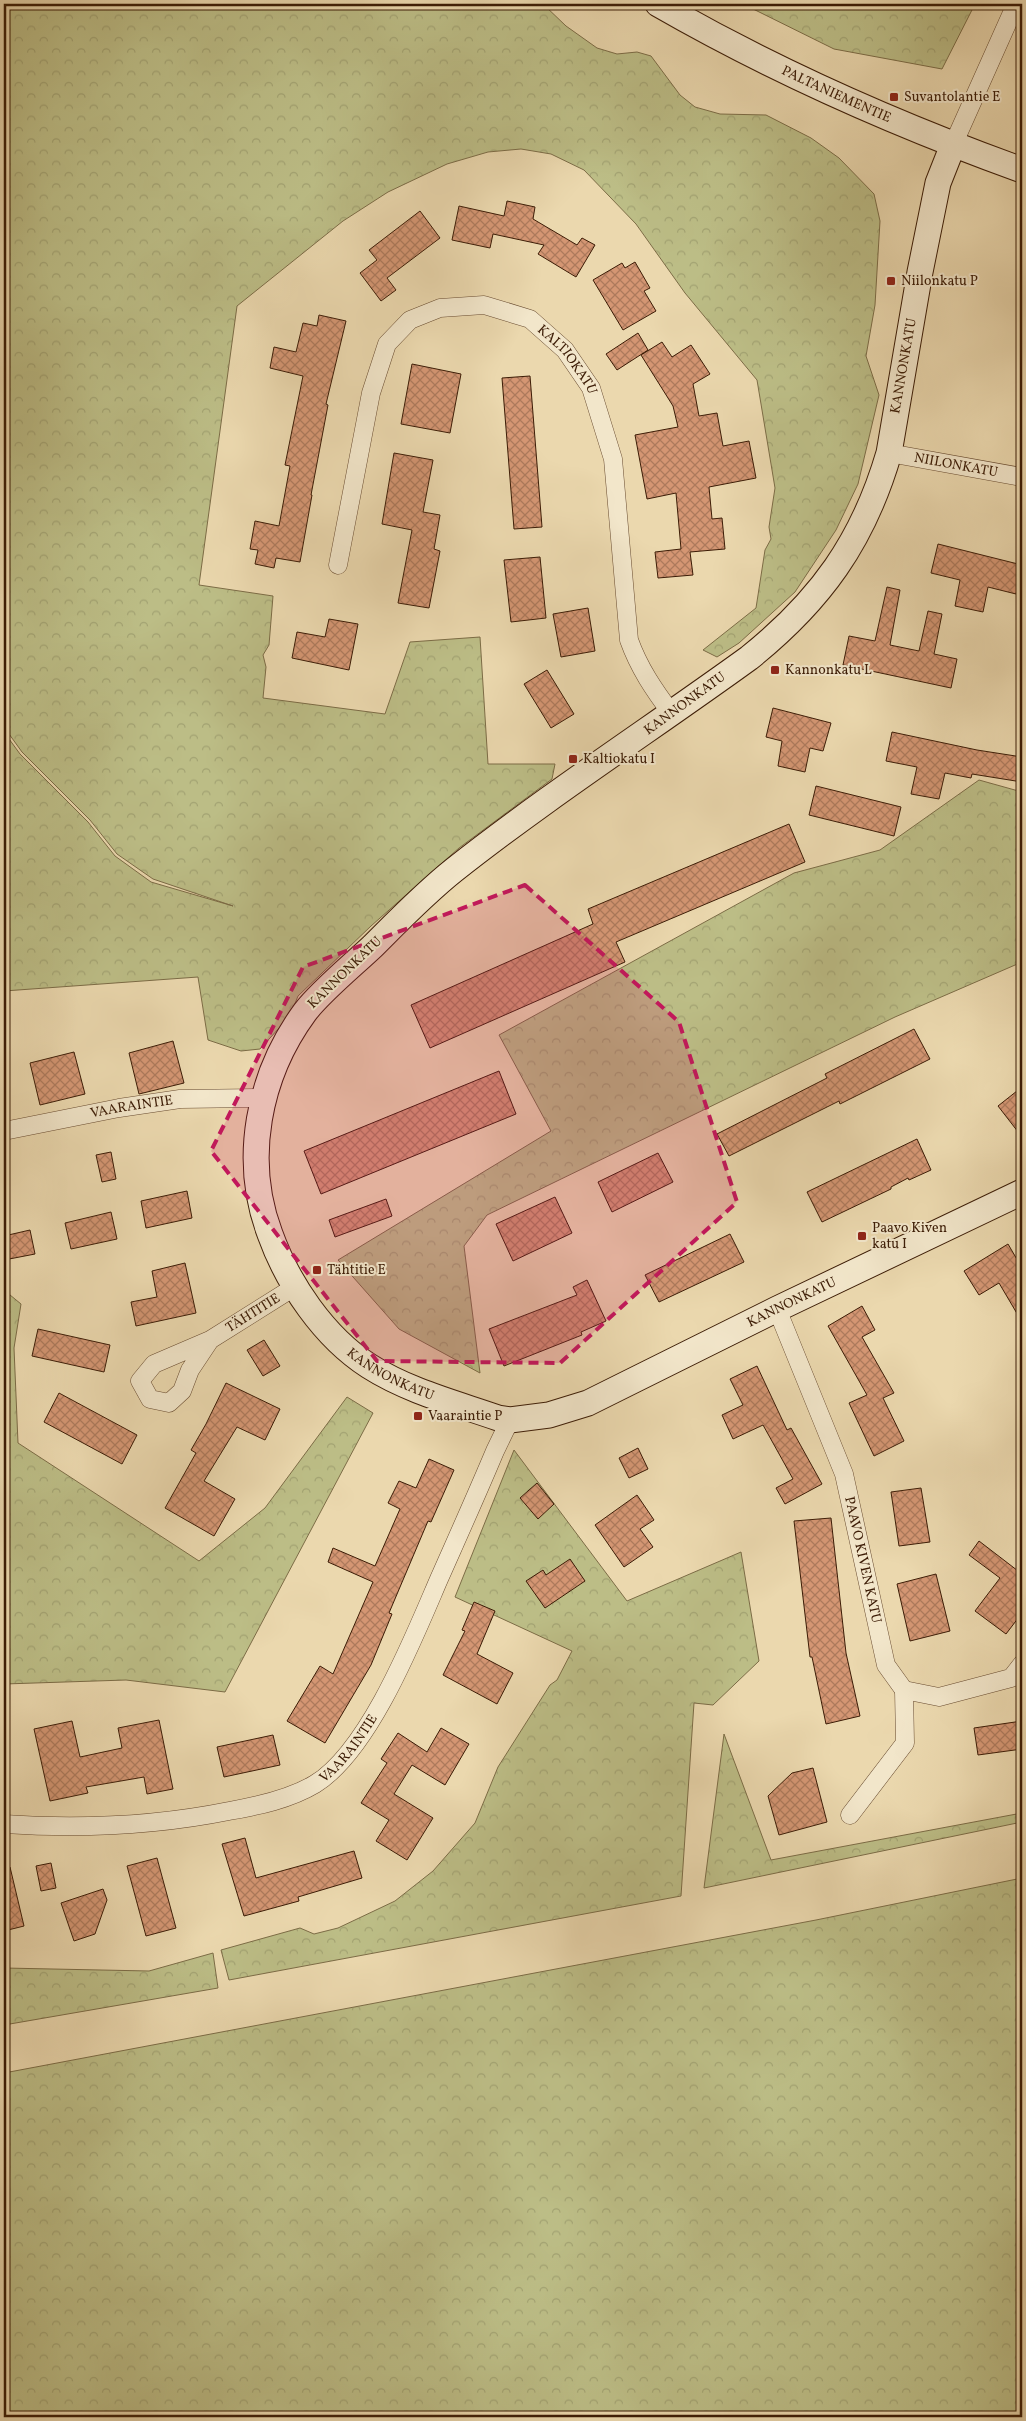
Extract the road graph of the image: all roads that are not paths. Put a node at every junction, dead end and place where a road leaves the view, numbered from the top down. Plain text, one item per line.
1 (658, 4) edge
2 (1016, 4) edge
3 (953, 145) junction
4 (1022, 170) edge
5 (889, 453) junction
6 (1022, 477) edge
7 (338, 565) dead end
8 (672, 714) junction
9 (262, 1098) junction
10 (4, 1131) edge
11 (1021, 1195) edge
12 (296, 1286) junction
13 (777, 1309) junction
14 (210, 1340) dead end
15 (510, 1420) junction
16 (1022, 1664) edge
17 (904, 1690) junction
18 (850, 1815) dead end
19 (4, 1824) edge

1 - 3 street, PALTANIEMENTIE
2 - 3 street
3 - 4 street, PALTANIEMENTIE
3 - 5 street, KANNONKATU
5 - 6 street, NIILONKATU
5 - 8 street, KANNONKATU
7 - 8 street, KALTIOKATU
8 - 9 street, KANNONKATU
9 - 10 street, VAARAINTIE
9 - 12 street, KANNONKATU
11 - 13 street, KANNONKATU
12 - 14 street, TÄHTITIE
12 - 15 street, KANNONKATU
13 - 15 street, KANNONKATU
13 - 17 street, PAAVO KIVEN KATU
15 - 19 street, VAARAINTIE
16 - 17 street
17 - 18 street

